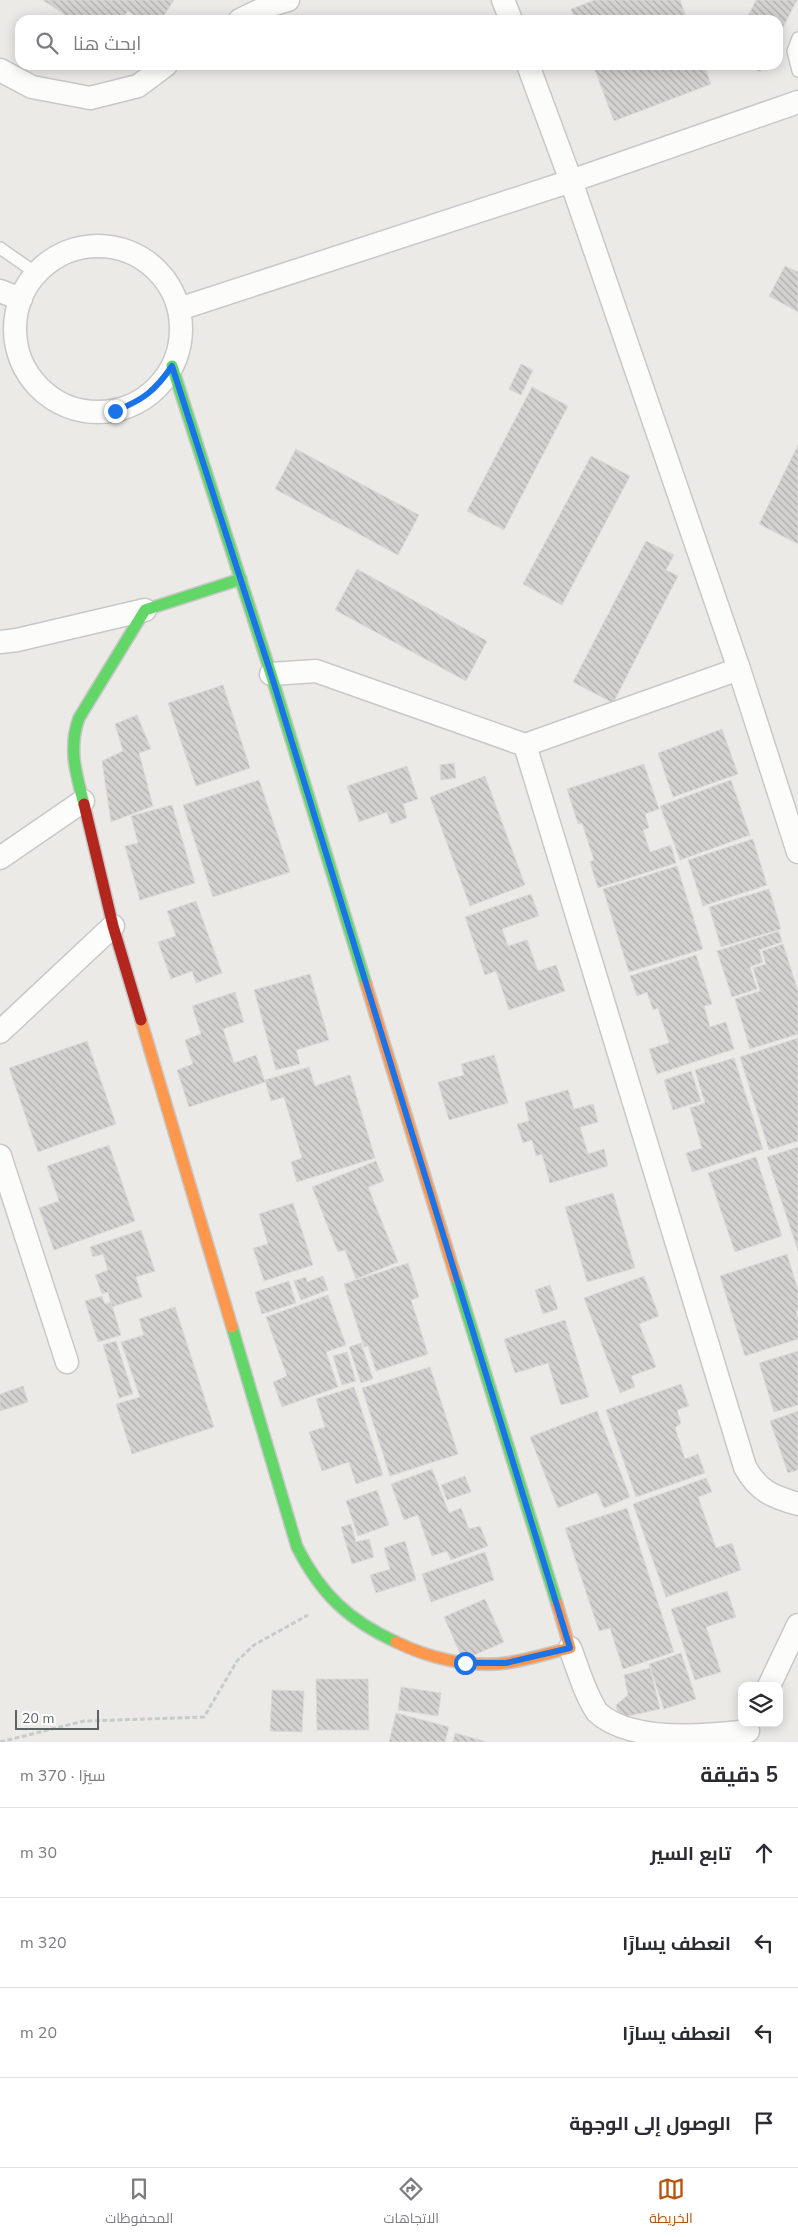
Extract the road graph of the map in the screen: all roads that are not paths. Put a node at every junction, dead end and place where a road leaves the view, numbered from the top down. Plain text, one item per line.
1 (288, 0) edge
2 (503, 0) edge
3 (250, 15) edge
4 (509, 15) edge
5 (798, 38) edge
6 (0, 70) edge
7 (159, 70) edge
8 (530, 70) edge
9 (798, 71) edge
10 (798, 102) edge
11 (571, 181) junction
12 (0, 248) edge
13 (36, 273) junction
14 (10, 295) edge
15 (179, 309) junction
16 (9, 354) edge
17 (172, 366) junction
18 (242, 579) junction
19 (145, 610) junction
20 (0, 642) edge
21 (739, 669) junction
22 (271, 674) junction
23 (525, 745) junction
24 (83, 801) junction
25 (798, 852) edge
26 (0, 858) edge
27 (113, 926) junction
28 (0, 1032) edge
29 (0, 1156) edge
30 (66, 1362) dead end
31 (798, 1504) edge
32 (798, 1625) edge
33 (570, 1648) junction
34 (771, 1682) edge
35 (748, 1732) edge

1 - 3 street
2 - 4 street
5 - 9 lane
6 - 7 street
8 - 11 street
10 - 11 street
11 - 15 street
11 - 21 street
12 - 13 lane
13 - 14 street
13 - 15 street
14 - 16 street
15 - 17 street
16 - 17 street
17 - 18 street
18 - 19 street
18 - 22 street
19 - 20 street
19 - 24 street
21 - 23 street
21 - 25 street
22 - 23 street
22 - 33 street
23 - 31 street
24 - 26 street
24 - 27 street
27 - 28 street
27 - 33 street
29 - 30 street
32 - 34 street
33 - 35 street

